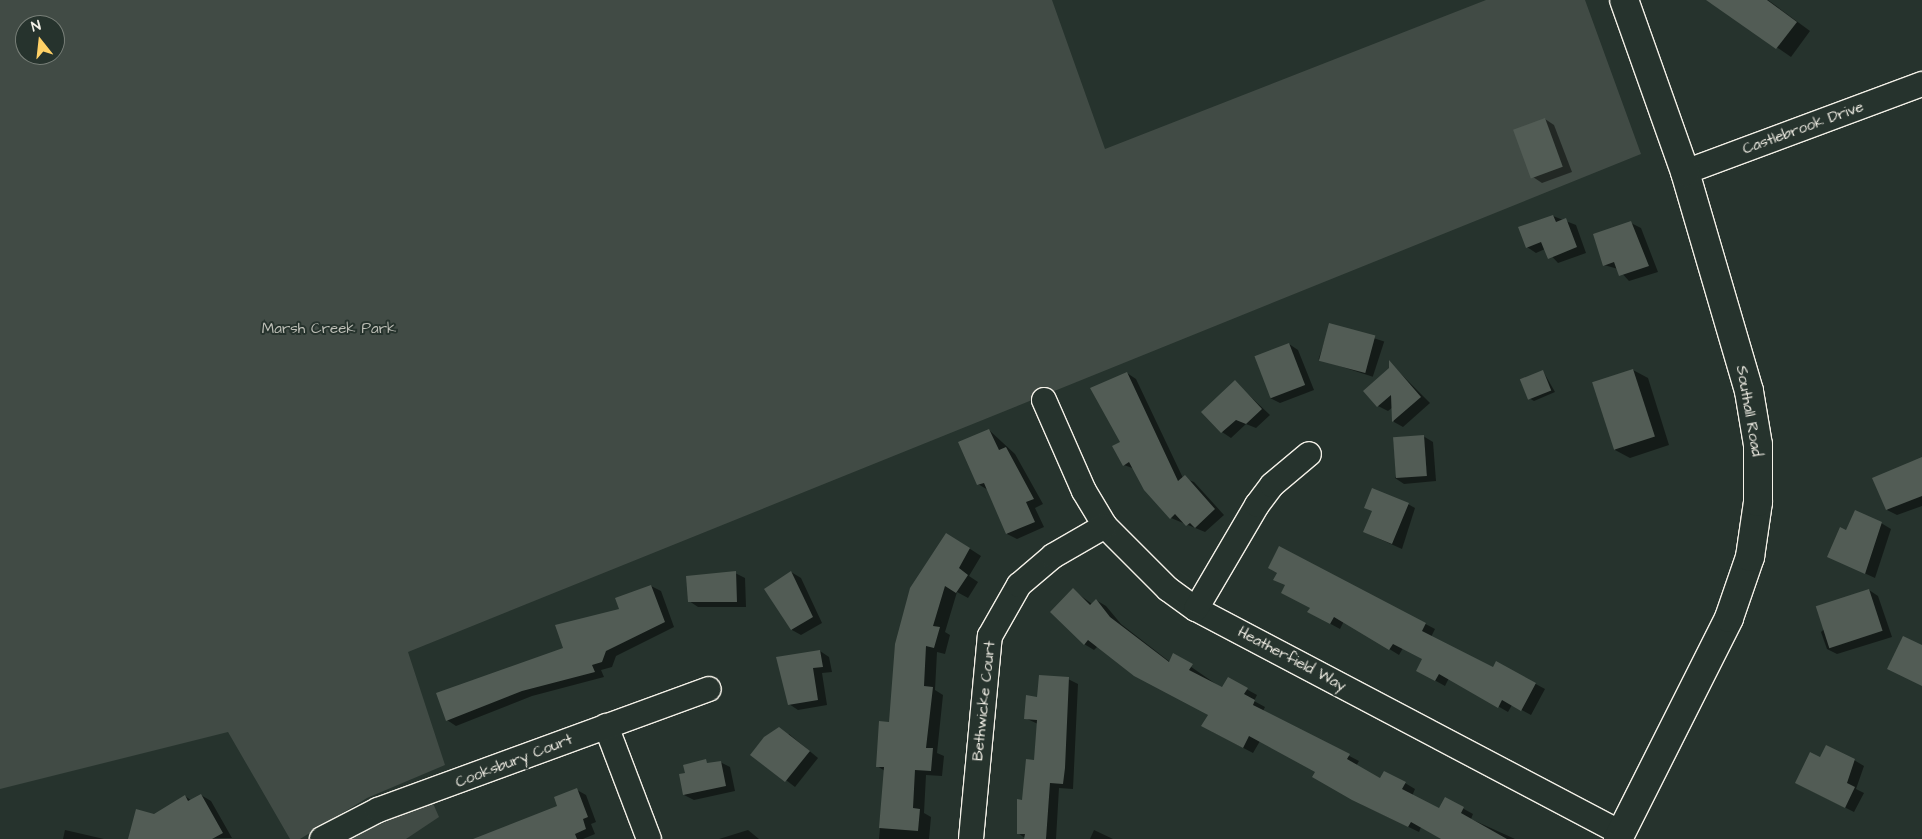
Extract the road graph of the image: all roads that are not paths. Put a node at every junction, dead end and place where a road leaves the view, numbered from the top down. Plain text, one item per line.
1 (1624, 0) edge
2 (1922, 84) edge
3 (1685, 172) junction
4 (1044, 400) dead end
5 (1309, 454) dead end
6 (1105, 526) junction
7 (1196, 609) junction
8 (710, 689) dead end
9 (606, 726) junction
10 (1620, 836) edge
11 (322, 839) edge
12 (650, 839) edge
13 (970, 839) edge

1 - 3 street, Southall Road
2 - 3 street, Castlebrook Drive
3 - 10 street, Southall Road
4 - 6 street, Heatherfield Way
5 - 7 street
6 - 7 street, Heatherfield Way
6 - 13 street, Bethwicke Court
7 - 10 street, Heatherfield Way
8 - 9 street, Cooksbury Court
9 - 11 street, Cooksbury Court
9 - 12 street

